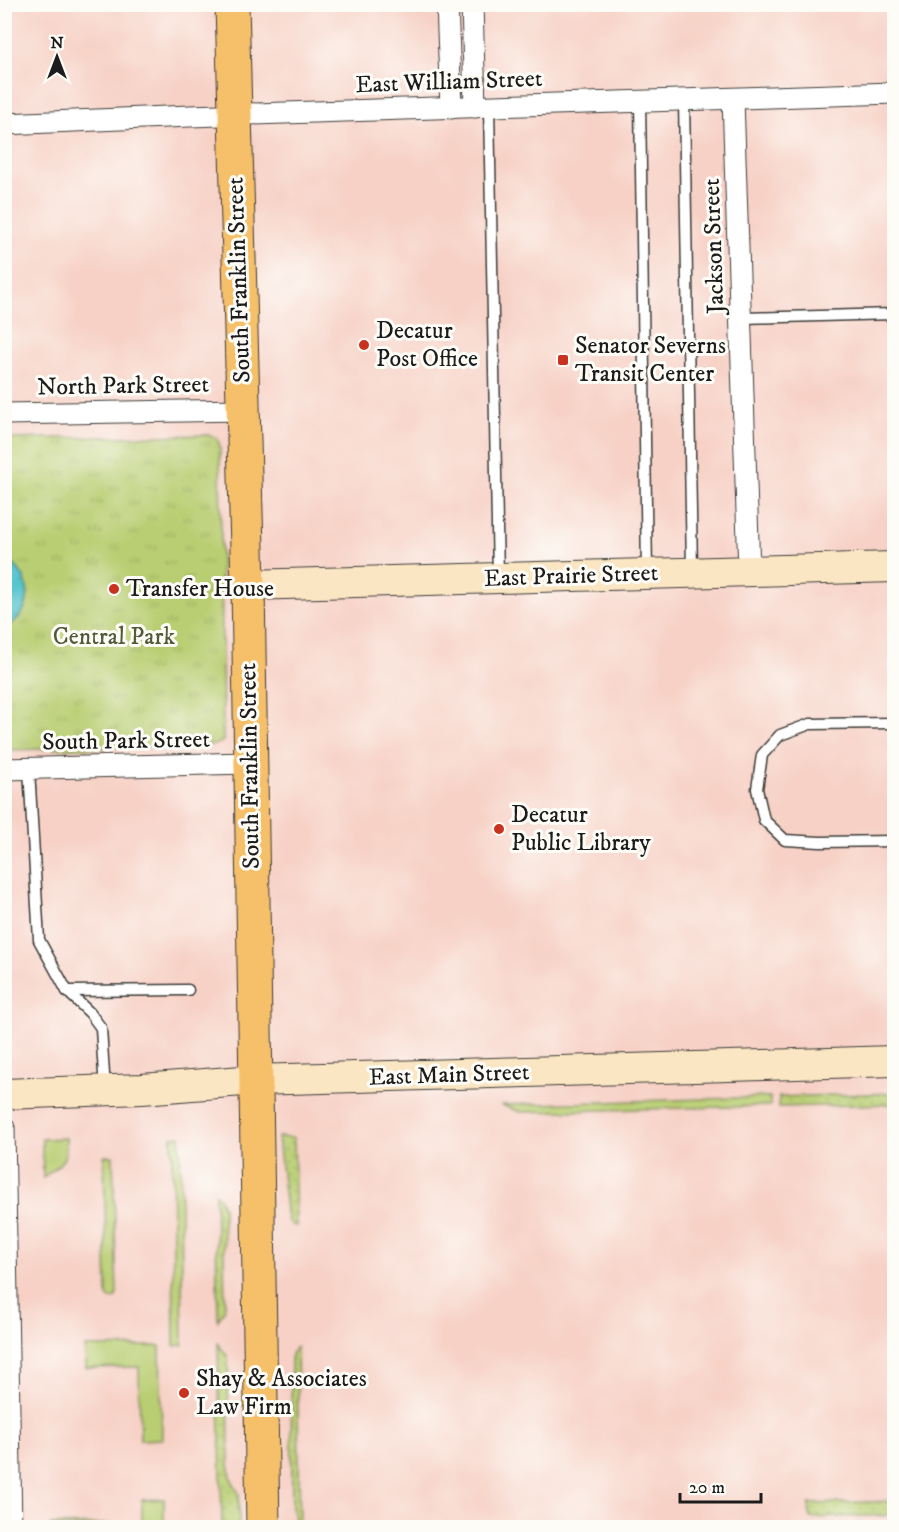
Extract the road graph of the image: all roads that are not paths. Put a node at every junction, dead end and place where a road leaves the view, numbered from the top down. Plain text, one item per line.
1 (232, 4) edge
2 (447, 4) edge
3 (472, 4) edge
4 (894, 93) edge
5 (733, 99) junction
6 (684, 100) junction
7 (640, 102) junction
8 (482, 107) junction
9 (451, 108) junction
10 (234, 115) junction
11 (4, 124) edge
12 (894, 314) edge
13 (742, 318) junction
14 (243, 410) junction
15 (4, 414) edge
16 (894, 567) edge
17 (749, 571) junction
18 (692, 573) junction
19 (647, 574) junction
20 (498, 578) junction
21 (248, 585) junction
22 (894, 723) edge
23 (249, 764) junction
24 (4, 769) edge
25 (29, 769) junction
26 (894, 841) edge
27 (188, 990) dead end
28 (67, 991) junction
29 (894, 1061) edge
30 (255, 1080) junction
31 (105, 1090) junction
32 (4, 1094) edge
33 (4, 1128) edge
34 (11, 1527) edge
35 (263, 1527) edge

1 - 10 main road, South Franklin Street
2 - 9 street
3 - 8 street
4 - 5 street, East William Street
5 - 6 street, East William Street
5 - 13 street, Jackson Street
6 - 7 street, East William Street
6 - 18 lane
7 - 8 street, East William Street
7 - 19 lane
8 - 9 street, East William Street
8 - 20 lane
9 - 10 street, East William Street
10 - 11 street, East William Street
10 - 14 main road, South Franklin Street
12 - 13 lane
13 - 17 street, Jackson Street
14 - 15 street, North Park Street
14 - 21 main road, South Franklin Street
16 - 17 street, East Prairie Street
17 - 18 street, East Prairie Street
18 - 19 street, East Prairie Street
19 - 20 street, East Prairie Street
20 - 21 street, East Prairie Street
21 - 23 main road, South Franklin Street
22 - 26 lane
23 - 25 street, South Park Street
23 - 30 main road, South Franklin Street
24 - 25 street, South Park Street
25 - 28 lane
27 - 28 lane
28 - 31 lane
29 - 30 street, East Main Street
30 - 31 street, East Main Street
30 - 35 main road, South Franklin Street
31 - 32 street, East Main Street
33 - 34 street

